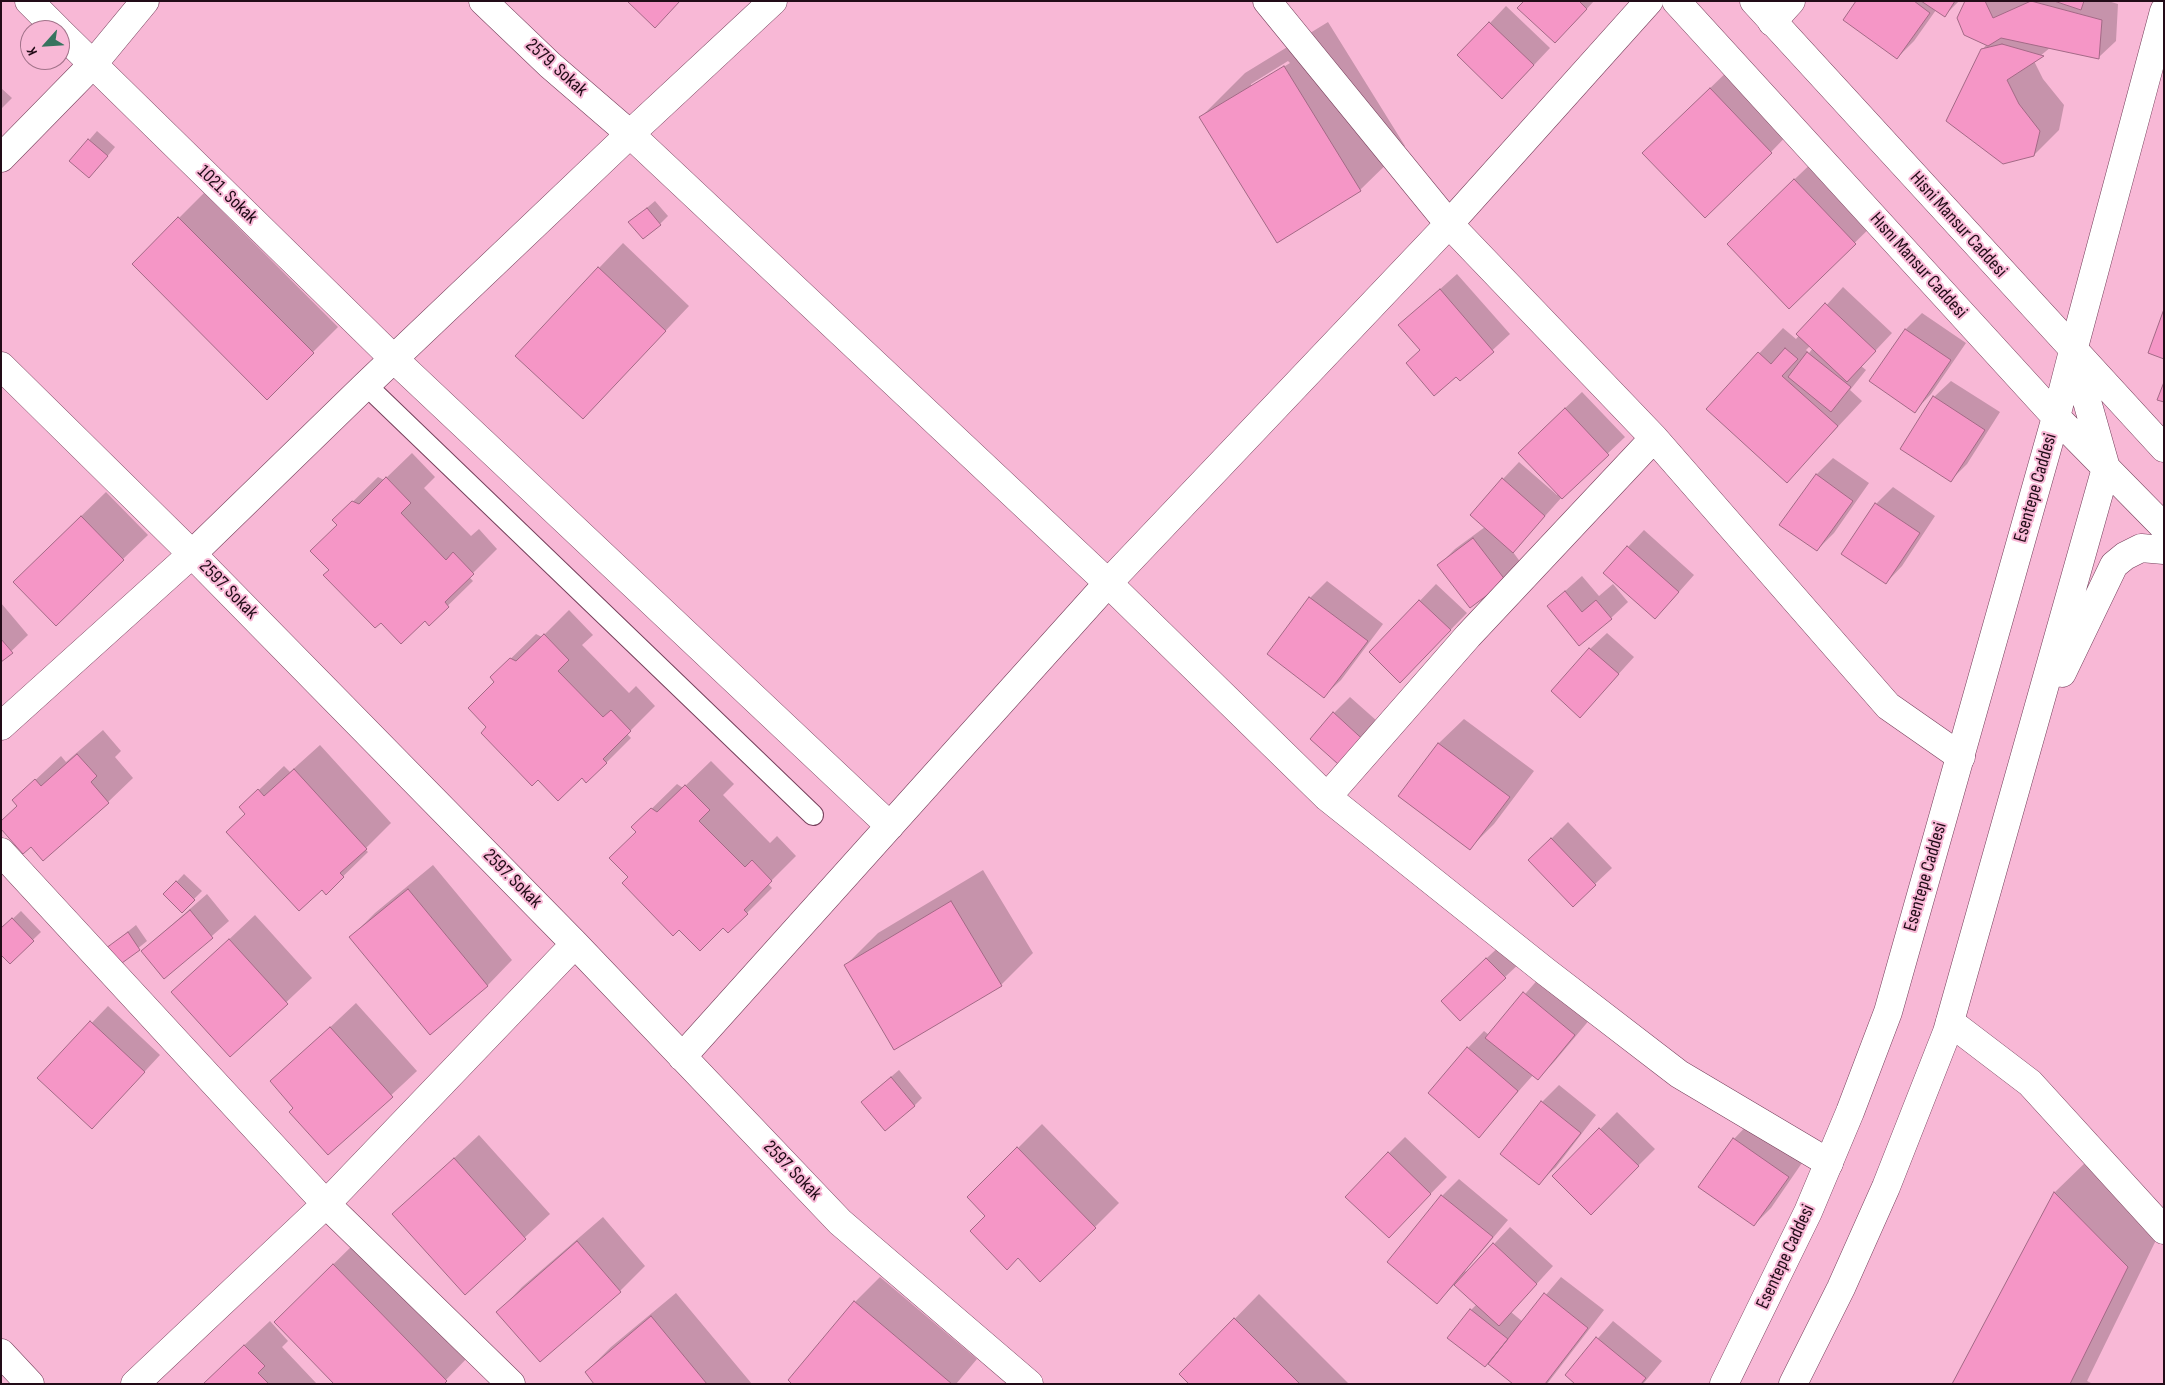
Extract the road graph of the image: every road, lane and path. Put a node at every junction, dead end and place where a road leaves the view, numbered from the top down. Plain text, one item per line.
1 (29, 1) edge
2 (145, 1) edge
3 (483, 1) edge
4 (773, 1) edge
5 (1267, 1) edge
6 (1649, 1) edge
7 (1676, 1) edge
8 (1754, 1) edge
9 (1791, 1) edge
10 (2163, 18) edge
11 (48, 20) edge
12 (1772, 22) junction
13 (70, 42) edge
14 (93, 64) junction
15 (630, 134) junction
16 (1, 158) edge
17 (1449, 224) junction
18 (2073, 351) junction
19 (394, 359) junction
20 (1, 366) edge
21 (366, 385) junction
22 (2056, 417) junction
23 (1654, 438) junction
24 (2164, 448) edge
25 (2106, 468) junction
26 (2164, 527) edge
27 (2164, 550) edge
28 (192, 554) junction
29 (1108, 583) junction
30 (1, 726) edge
31 (2031, 738) junction
32 (1960, 756) junction
33 (1327, 797) junction
34 (813, 815) dead end
35 (890, 826) junction
36 (1, 852) edge
37 (575, 944) junction
38 (1950, 1022) junction
39 (682, 1057) junction
40 (1829, 1163) junction
41 (326, 1204) junction
42 (2164, 1230) edge
43 (1, 1353) edge
44 (1015, 1379) edge
45 (30, 1384) edge
46 (135, 1384) edge
47 (511, 1384) edge
48 (1724, 1384) edge
49 (1793, 1384) edge

1 - 11 street, 1021. Sokak
2 - 14 street
3 - 15 street, 2579. Sokak
4 - 15 street
5 - 17 street
6 - 17 street
7 - 22 street, Hısnı Mansur Caddesi
8 - 12 street, Hisni Mansur Caddesi
9 - 12 street
10 - 18 street, Esentepe Caddesi
12 - 18 street, Hisni Mansur Caddesi
13 - 14 street, 1021. Sokak
14 - 16 street
14 - 19 street, 1021. Sokak
15 - 19 street
15 - 29 street, 2579. Sokak
17 - 23 street
17 - 29 street
18 - 22 street, Esentepe Caddesi
18 - 24 street, Hisni Mansur Caddesi
18 - 25 street
19 - 21 street
19 - 35 street, 1021. Sokak
20 - 28 street, 2597. Sokak
21 - 28 street
21 - 34 lane
22 - 25 street, Hısnı Mansur Caddesi
22 - 32 street, Esentepe Caddesi
23 - 32 street
23 - 33 street
25 - 26 street, Hısnı Mansur Caddesi
25 - 31 street
27 - 31 street
28 - 30 street
28 - 37 street, 2597. Sokak
29 - 33 street, 2579. Sokak
29 - 35 street
31 - 38 street
32 - 40 street, Esentepe Caddesi
33 - 40 street, 2579. Sokak
35 - 39 street
36 - 41 street
37 - 39 street, 2597. Sokak
37 - 41 street
38 - 42 street
38 - 49 street
39 - 44 street, 2597. Sokak
40 - 48 street, Esentepe Caddesi
41 - 46 street
41 - 47 street
43 - 45 street

